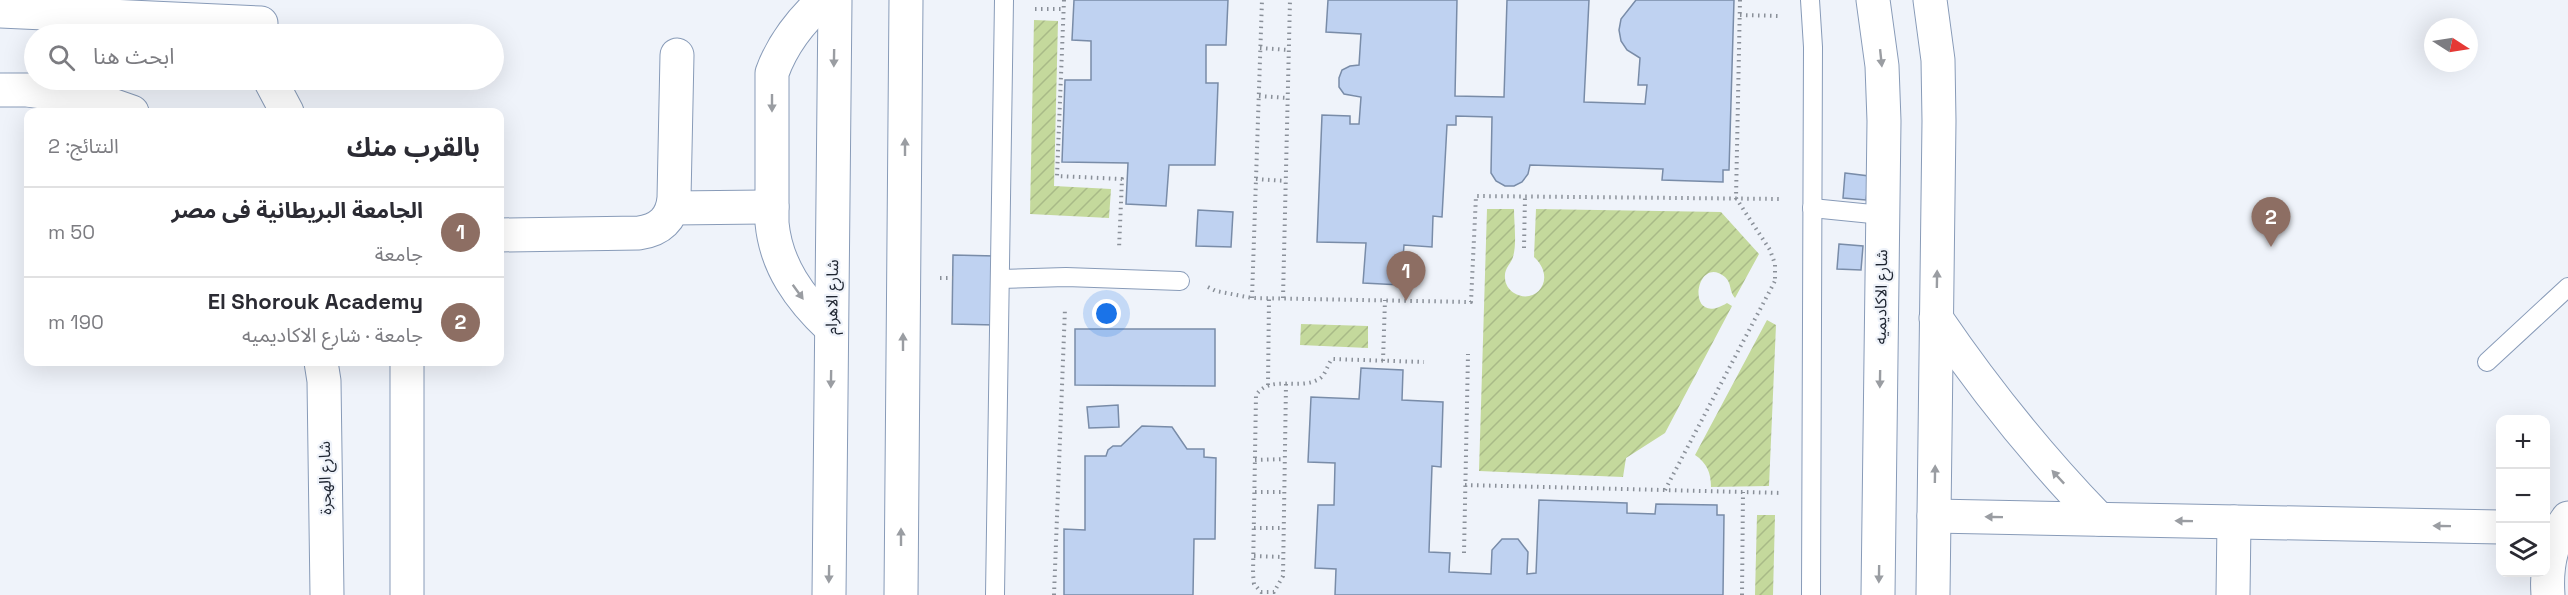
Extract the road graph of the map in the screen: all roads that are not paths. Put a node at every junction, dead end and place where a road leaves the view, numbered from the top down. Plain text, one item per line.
1 (824, 0) edge
2 (835, 0) edge
3 (906, 0) edge
4 (1004, 0) edge
5 (1873, 0) edge
6 (1930, 0) edge
7 (1811, 9) edge
8 (0, 10) edge
9 (261, 19) edge
10 (677, 55) dead end
11 (0, 90) edge
12 (24, 90) edge
13 (27, 90) edge
14 (275, 90) edge
15 (121, 108) edge
16 (285, 108) edge
17 (1812, 204) junction
18 (772, 207) junction
19 (673, 208) junction
20 (1882, 215) junction
21 (504, 235) edge
22 (1000, 279) junction
23 (1180, 281) road end
24 (2568, 286) edge
25 (1936, 318) junction
26 (831, 328) junction
27 (2487, 362) dead end
28 (322, 366) edge
29 (406, 366) edge
30 (1935, 516) junction
31 (2099, 519) junction
32 (2234, 522) junction
33 (2558, 525) edge
34 (2496, 527) edge
35 (327, 595) edge
36 (407, 595) edge
37 (829, 595) edge
38 (901, 595) edge
39 (995, 595) edge
40 (1811, 595) edge
41 (1878, 595) edge
42 (1933, 595) edge
43 (2233, 595) edge
44 (2548, 595) edge

1 -> 18 street
2 -> 26 street, شارع الاهرام
38 -> 3 street
4 - 22 lane
5 -> 20 street, شارع الاكاديميه
25 -> 6 street
7 - 17 lane
8 - 9 street
10 - 19 street
11 - 12 street
13 - 15 street
14 - 16 street
17 - 20 lane
17 - 40 lane
18 - 19 street
18 -> 26 street
19 - 21 street
20 -> 41 street, شارع الاكاديميه
22 - 23 lane
22 - 39 lane
24 - 27 lane
30 -> 25 street
31 -> 25 street
26 -> 37 street, شارع الاهرام
28 - 35 street, شارع الهجرة
29 - 36 street
31 -> 30 street
30 - 42 street
32 -> 31 street
34 -> 32 street
32 - 43 street
33 - 44 street

